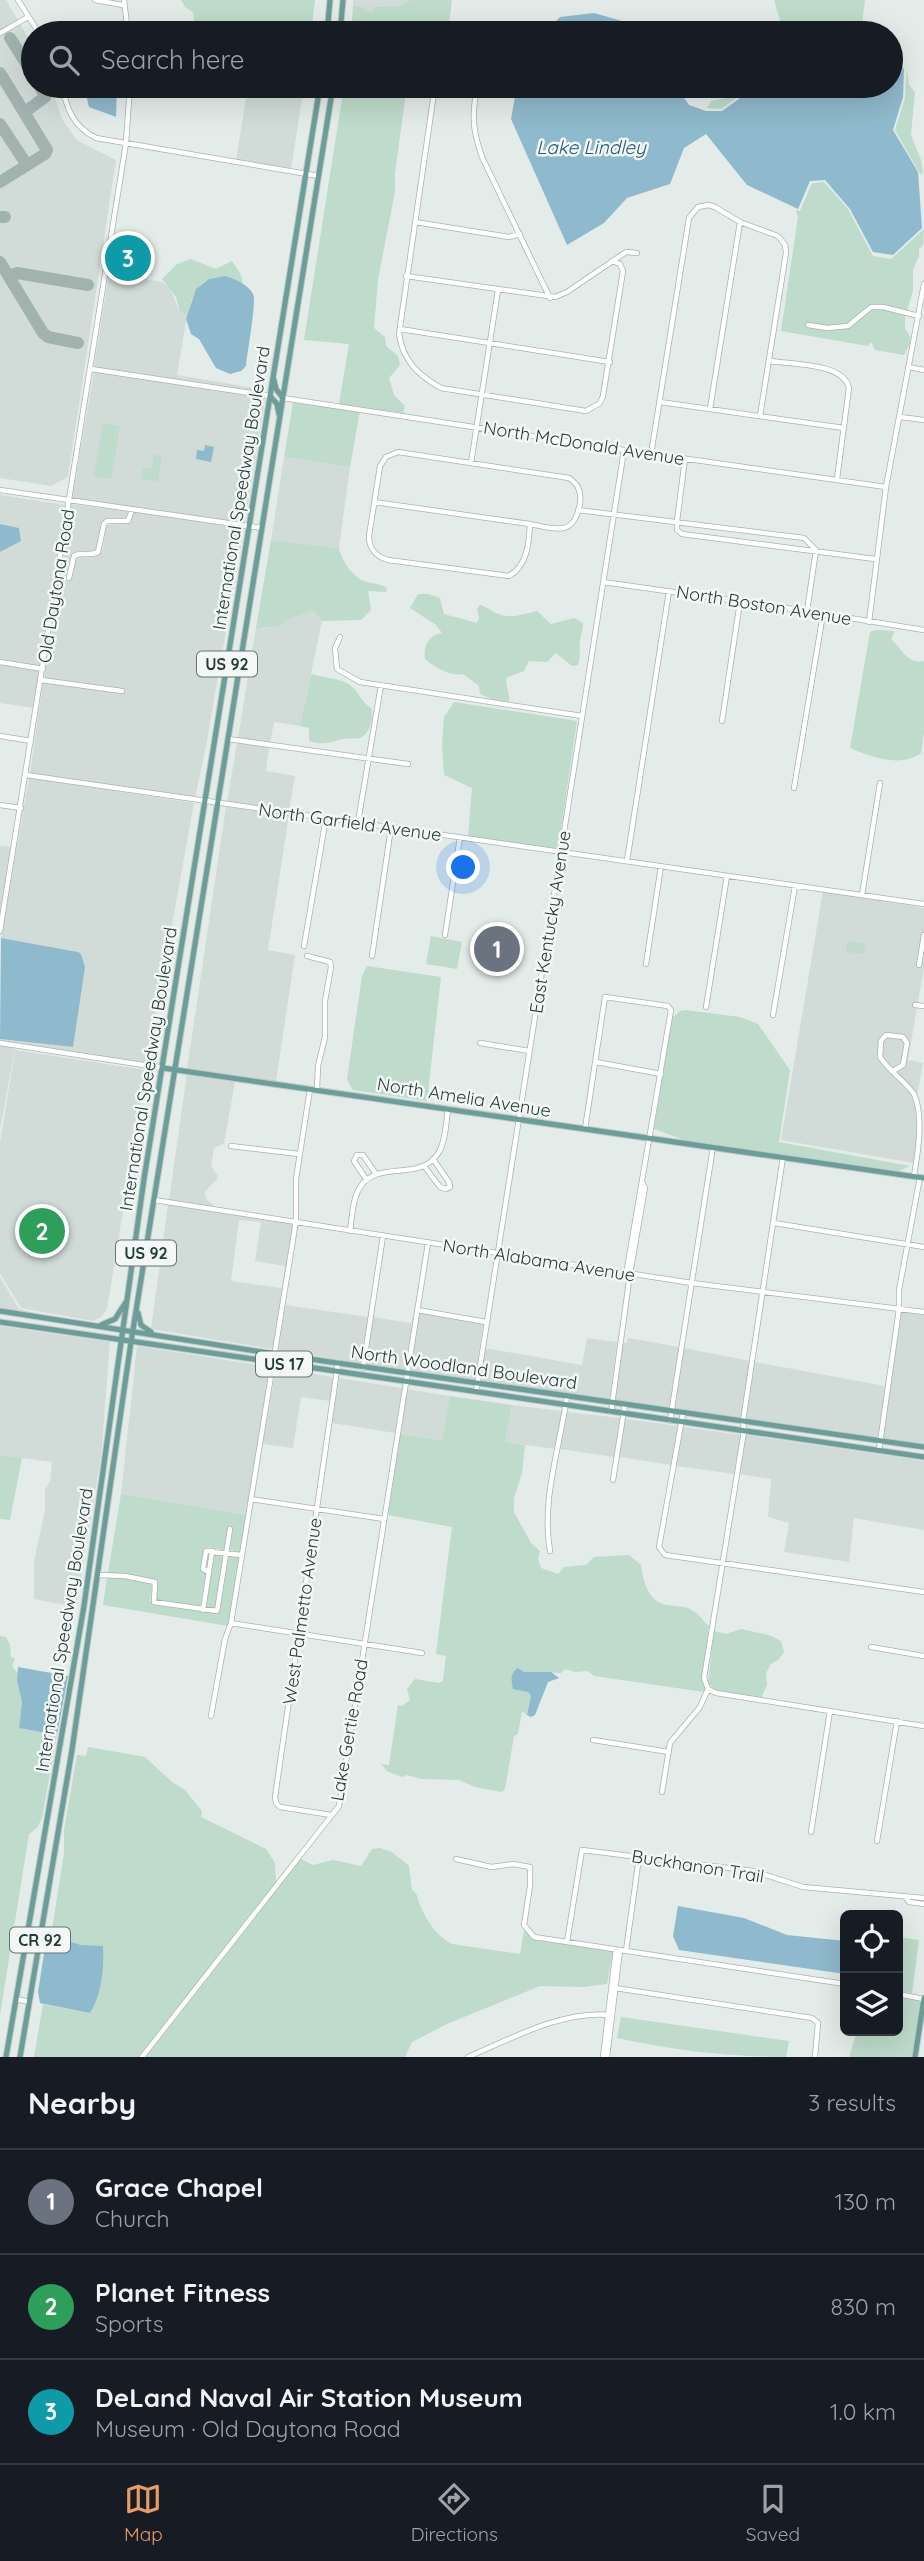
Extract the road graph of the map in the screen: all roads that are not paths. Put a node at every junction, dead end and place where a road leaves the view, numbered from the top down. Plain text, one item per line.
1 (18, 0) edge
2 (95, 0) edge
3 (330, 0) edge
4 (343, 0) edge
5 (124, 3) edge
6 (28, 17) junction
7 (31, 21) edge
8 (126, 21) edge
9 (328, 21) edge
10 (341, 21) edge
11 (0, 33) edge
12 (65, 98) edge
13 (129, 98) edge
14 (318, 98) edge
15 (331, 98) edge
16 (433, 98) edge
17 (475, 98) edge
18 (127, 144) junction
19 (306, 174) junction
20 (318, 176) junction
21 (415, 222) junction
22 (740, 222) junction
23 (520, 234) junction
24 (637, 253) dead end
25 (612, 261) junction
26 (406, 276) junction
27 (924, 284) edge
28 (498, 290) junction
29 (550, 298) junction
30 (919, 316) junction
31 (808, 325) dead end
32 (400, 329) junction
33 (489, 343) junction
34 (769, 361) junction
35 (610, 362) junction
36 (909, 368) junction
37 (91, 369) junction
38 (924, 370) edge
39 (273, 377) junction
40 (481, 395) junction
41 (270, 396) junction
42 (283, 398) junction
43 (660, 402) junction
44 (710, 409) junction
45 (760, 416) junction
46 (280, 417) junction
47 (900, 417) junction
48 (924, 421) edge
49 (477, 427) junction
50 (844, 428) junction
51 (624, 450) junction
52 (650, 454) junction
53 (685, 458) junction
54 (471, 463) junction
55 (837, 479) junction
56 (886, 487) junction
57 (0, 490) edge
58 (69, 501) junction
59 (374, 502) junction
60 (132, 510) junction
61 (578, 510) junction
62 (613, 514) junction
63 (677, 521) junction
64 (530, 524) junction
65 (249, 526) junction
66 (262, 528) junction
67 (816, 550) junction
68 (875, 559) junction
69 (69, 578) dead end
70 (603, 582) junction
71 (669, 591) junction
72 (740, 602) junction
73 (807, 611) junction
74 (823, 614) junction
75 (869, 622) junction
76 (924, 630) edge
77 (340, 637) dead end
78 (0, 662) edge
79 (43, 669) junction
80 (41, 680) junction
81 (381, 685) junction
82 (122, 691) dead end
83 (582, 716) junction
84 (722, 721) dead end
85 (0, 736) edge
86 (228, 739) junction
87 (32, 741) junction
88 (369, 759) junction
89 (408, 764) dead end
90 (26, 775) junction
91 (880, 783) dead end
92 (794, 788) dead end
93 (205, 802) junction
94 (218, 804) junction
95 (0, 805) edge
96 (21, 808) junction
97 (326, 818) junction
98 (358, 822) junction
99 (391, 828) junction
100 (460, 837) junction
101 (561, 852) junction
102 (627, 861) junction
103 (661, 866) junction
104 (727, 876) junction
105 (795, 886) junction
106 (862, 895) junction
107 (924, 904) edge
108 (187, 918) junction
109 (0, 931) edge
110 (197, 933) junction
111 (184, 935) junction
112 (445, 935) dead end
113 (924, 936) edge
114 (304, 946) dead end
115 (194, 954) junction
116 (307, 956) dead end
117 (372, 956) dead end
118 (646, 964) dead end
119 (919, 965) dead end
120 (915, 1005) dead end
121 (924, 1006) edge
122 (706, 1007) dead end
123 (774, 1015) dead end
124 (0, 1043) edge
125 (480, 1044) dead end
126 (529, 1051) junction
127 (596, 1062) junction
128 (163, 1068) junction
129 (901, 1068) junction
130 (175, 1069) junction
131 (893, 1071) junction
132 (661, 1074) junction
133 (902, 1080) junction
134 (313, 1088) junction
135 (448, 1109) junction
136 (517, 1119) junction
137 (585, 1129) junction
138 (650, 1137) junction
139 (232, 1146) dead end
140 (713, 1147) junction
141 (299, 1154) junction
142 (783, 1157) junction
143 (433, 1160) junction
144 (424, 1166) junction
145 (376, 1174) junction
146 (920, 1177) edge
147 (144, 1179) junction
148 (367, 1180) junction
149 (154, 1200) junction
150 (296, 1221) junction
151 (774, 1223) junction
152 (350, 1231) junction
153 (383, 1236) junction
154 (428, 1243) junction
155 (907, 1244) junction
156 (924, 1247) edge
157 (496, 1253) junction
158 (630, 1274) junction
159 (692, 1283) junction
160 (764, 1291) junction
161 (128, 1299) junction
162 (137, 1306) junction
163 (899, 1309) junction
164 (417, 1310) junction
165 (0, 1311) edge
166 (9, 1312) junction
167 (924, 1312) edge
168 (0, 1320) edge
169 (486, 1322) junction
170 (96, 1326) junction
171 (124, 1330) junction
172 (132, 1332) junction
173 (157, 1335) junction
174 (122, 1340) junction
175 (131, 1342) junction
176 (209, 1343) junction
177 (207, 1353) junction
178 (275, 1354) junction
179 (274, 1363) junction
180 (338, 1363) junction
181 (363, 1366) junction
182 (337, 1373) junction
183 (407, 1373) junction
184 (361, 1376) junction
185 (116, 1381) junction
186 (405, 1382) junction
187 (125, 1383) junction
188 (477, 1383) junction
189 (476, 1393) junction
190 (567, 1396) junction
191 (612, 1402) junction
192 (625, 1404) junction
193 (566, 1405) junction
194 (671, 1411) junction
195 (611, 1412) junction
196 (683, 1413) junction
197 (623, 1414) junction
198 (670, 1421) junction
199 (743, 1421) junction
200 (681, 1422) junction
201 (118, 1431) junction
202 (744, 1432) junction
203 (108, 1434) junction
204 (880, 1441) junction
205 (924, 1447) edge
206 (878, 1450) junction
207 (924, 1457) edge
208 (103, 1476) junction
209 (111, 1480) junction
210 (613, 1480) dead end
211 (251, 1499) junction
212 (316, 1508) junction
213 (384, 1519) junction
214 (230, 1530) dead end
215 (94, 1539) junction
216 (102, 1540) junction
217 (550, 1551) dead end
218 (227, 1552) junction
219 (242, 1555) junction
220 (721, 1564) junction
221 (97, 1575) junction
222 (924, 1592) edge
223 (84, 1606) junction
224 (92, 1609) junction
225 (202, 1610) junction
226 (232, 1623) junction
227 (298, 1634) junction
228 (364, 1645) junction
229 (871, 1647) dead end
230 (422, 1653) dead end
231 (924, 1656) edge
232 (708, 1689) junction
233 (830, 1712) junction
234 (211, 1717) dead end
235 (897, 1721) junction
236 (924, 1726) edge
237 (593, 1740) dead end
238 (668, 1752) junction
239 (662, 1792) dead end
240 (331, 1815) junction
241 (811, 1832) dead end
242 (877, 1841) dead end
243 (639, 1857) junction
244 (456, 1859) dead end
245 (906, 1898) junction
246 (924, 1898) edge
247 (924, 1904) edge
248 (567, 1942) junction
249 (621, 1950) junction
250 (840, 1983) edge
251 (615, 1987) junction
252 (903, 1995) edge
253 (16, 1999) junction
254 (924, 1999) edge
255 (29, 2002) junction
256 (610, 2015) junction
257 (6, 2057) edge
258 (20, 2057) edge
259 (142, 2057) edge
260 (468, 2057) edge
261 (605, 2057) edge
262 (814, 2057) edge
263 (915, 2057) edge

1 - 6 street
2 - 5 street
3 - 9 main road
4 - 10 main road
5 - 8 street
6 - 7 street
6 - 11 street
12 - 18 street
13 - 18 street, Old Daytona Road
14 - 19 main road, International Speedway Boulevard / US 92
15 - 20 main road, International Speedway Boulevard / US 92
16 - 21 street
17 - 23 street
18 - 19 street
18 - 37 street, Old Daytona Road
19 - 20 street
19 - 39 main road, International Speedway Boulevard / US 92
20 - 42 main road, International Speedway Boulevard / US 92
21 - 23 street
21 - 26 street
22 - 34 street
22 - 43 street
22 - 44 street
23 - 29 street
24 - 25 street
25 - 29 street
25 - 35 street
26 - 28 street
26 - 32 street
27 - 30 street
28 - 29 street
28 - 33 street
30 - 31 street
30 - 36 street
32 - 33 street
32 - 40 street
33 - 35 street
33 - 40 street
34 - 45 street
34 - 50 street
35 - 40 street
36 - 38 street
36 - 47 street
37 - 41 street
37 - 58 street, Old Daytona Road
39 - 41 main road, International Speedway Boulevard / US 92
39 - 42 main road
40 - 49 street
41 - 46 main road
41 - 65 main road, International Speedway Boulevard / US 92
42 - 46 main road, International Speedway Boulevard / US 92
42 - 49 street, North McDonald Avenue
43 - 44 street
43 - 52 street
44 - 45 street
45 - 50 street
46 - 66 main road, International Speedway Boulevard / US 92
47 - 48 street
47 - 56 street
49 - 51 street, North McDonald Avenue
49 - 54 street
50 - 55 street
51 - 52 street, North McDonald Avenue
51 - 62 street, East Kentucky Avenue
52 - 53 street, North McDonald Avenue
53 - 55 street, North McDonald Avenue
53 - 63 street
54 - 59 street
54 - 61 street
55 - 56 street, North McDonald Avenue
56 - 68 street
57 - 58 street
58 - 60 street
58 - 79 street, Old Daytona Road
59 - 64 street
59 - 64 street
60 - 65 street
60 - 69 street
61 - 62 street
61 - 64 street
62 - 63 street
62 - 70 street, East Kentucky Avenue
63 - 67 street
63 - 67 street
65 - 66 street
65 - 93 main road, International Speedway Boulevard / US 92
66 - 86 main road, International Speedway Boulevard / US 92
67 - 68 street
67 - 73 street
68 - 75 street
70 - 71 street, North Boston Avenue
70 - 83 street, East Kentucky Avenue
71 - 72 street, North Boston Avenue
71 - 102 street
72 - 73 street, North Boston Avenue
72 - 84 street
73 - 74 street, North Boston Avenue
74 - 75 street, North Boston Avenue
74 - 92 street
75 - 76 street, North Boston Avenue
77 - 81 street
78 - 79 street
79 - 80 street, Old Daytona Road
80 - 82 street
80 - 87 street, Old Daytona Road
81 - 83 street
81 - 88 street
83 - 101 street, East Kentucky Avenue
85 - 87 street
86 - 88 street
86 - 94 main road, International Speedway Boulevard / US 92
87 - 90 street, Old Daytona Road
88 - 89 street
88 - 98 street
90 - 93 street, North Garfield Avenue
90 - 96 street, Old Daytona Road
91 - 106 street
93 - 94 street, North Garfield Avenue
93 - 108 main road, International Speedway Boulevard / US 92
94 - 97 street, North Garfield Avenue
94 - 110 main road, International Speedway Boulevard / US 92
95 - 96 street
96 - 109 street, Old Daytona Road
97 - 98 street, North Garfield Avenue
97 - 114 street
98 - 99 street, North Garfield Avenue
99 - 100 street, North Garfield Avenue
99 - 117 street
100 - 101 street, North Garfield Avenue
100 - 112 street
101 - 102 street, North Garfield Avenue
101 - 126 street, East Kentucky Avenue
102 - 103 street, North Garfield Avenue
103 - 104 street, North Garfield Avenue
103 - 118 street
104 - 105 street, North Garfield Avenue
104 - 122 street
105 - 106 street, North Garfield Avenue
105 - 123 street
106 - 107 street, North Garfield Avenue
108 - 110 main road
108 - 111 main road, International Speedway Boulevard / US 92
110 - 115 main road, International Speedway Boulevard / US 92
111 - 115 main road
111 - 128 main road, International Speedway Boulevard / US 92
113 - 119 street
115 - 130 main road, International Speedway Boulevard / US 92
116 - 134 street
120 - 121 street
124 - 128 street, North Amelia Avenue
125 - 126 street
126 - 136 street, East Kentucky Avenue
127 - 132 street
127 - 132 street
127 - 137 street
128 - 130 main road, North Amelia Avenue
128 - 147 main road, International Speedway Boulevard / US 92
129 - 131 street
129 - 131 street
129 - 133 street
130 - 134 main road, North Amelia Avenue
130 - 149 main road, International Speedway Boulevard / US 92
131 - 133 street
132 - 138 street
133 - 146 street
134 - 135 main road, North Amelia Avenue
134 - 141 street
135 - 136 main road, North Amelia Avenue
135 - 143 street
136 - 137 main road, North Amelia Avenue
136 - 157 street, East Kentucky Avenue
137 - 138 main road, North Amelia Avenue
138 - 140 main road, North Amelia Avenue
138 - 158 street
139 - 141 street
140 - 142 main road, North Amelia Avenue
140 - 159 street
141 - 150 street
142 - 146 main road, North Amelia Avenue
142 - 151 street
143 - 144 street
143 - 144 street
144 - 145 street
145 - 148 street
145 - 148 street
146 - 155 street
147 - 149 main road
147 - 161 main road, International Speedway Boulevard / US 92
148 - 152 street
149 - 150 street, North Alabama Avenue
149 - 162 main road, International Speedway Boulevard / US 92
150 - 152 street, North Alabama Avenue
150 - 178 street
151 - 155 street
151 - 160 street
152 - 153 street, North Alabama Avenue
153 - 154 street, North Alabama Avenue
153 - 181 street
154 - 157 street, North Alabama Avenue
154 - 164 street, Lake Gertie Road
155 - 156 street
155 - 163 street
157 - 158 street, North Alabama Avenue
157 - 169 street, East Kentucky Avenue
158 - 159 street, North Alabama Avenue
158 - 191 street
159 - 160 street, North Alabama Avenue
159 - 194 street
160 - 163 street, North Alabama Avenue
160 - 199 street
161 - 170 main road
161 - 171 main road, International Speedway Boulevard / US 92
162 - 172 main road, International Speedway Boulevard / CR 92
162 - 173 main road
163 - 167 street, North Alabama Avenue
163 - 204 street
164 - 169 street
164 - 183 street, Lake Gertie Road
165 - 166 main road, North Woodland Boulevard / US 17
166 - 168 main road
166 - 170 main road, North Woodland Boulevard / US 17
168 - 174 main road, North Woodland Boulevard / US 17
169 - 188 street, East Kentucky Avenue
170 - 171 main road, North Woodland Boulevard / US 17
171 - 172 main road, North Woodland Boulevard / US 17
171 - 174 main road, International Speedway Boulevard / US 92
172 - 173 main road, North Woodland Boulevard / US 17
172 - 175 main road, International Speedway Boulevard / CR 92
173 - 176 main road, North Woodland Boulevard / US 17
174 - 175 main road, North Woodland Boulevard / US 17
174 - 185 main road, International Speedway Boulevard / CR 92
175 - 177 main road, North Woodland Boulevard / US 17
175 - 187 main road, International Speedway Boulevard / CR 92
176 - 177 street
176 - 178 main road, North Woodland Boulevard / US 17
177 - 179 main road, North Woodland Boulevard / US 17
178 - 179 street
178 - 180 main road, North Woodland Boulevard / US 17
179 - 182 main road, North Woodland Boulevard / US 17
179 - 211 street
180 - 181 main road, North Woodland Boulevard / US 17
180 - 182 street, West Palmetto Avenue
181 - 183 main road, North Woodland Boulevard / US 17
181 - 184 street
182 - 184 main road, North Woodland Boulevard / US 17
182 - 212 street, West Palmetto Avenue
183 - 186 street, Lake Gertie Road
183 - 188 main road, North Woodland Boulevard / US 17
184 - 186 main road, North Woodland Boulevard / US 17
185 - 187 main road
185 - 203 main road, International Speedway Boulevard / CR 92
186 - 189 main road, North Woodland Boulevard / US 17
186 - 213 street, Lake Gertie Road
187 - 201 main road, International Speedway Boulevard / CR 92
188 - 189 street, East Kentucky Avenue
188 - 190 main road, North Woodland Boulevard / US 17
189 - 193 main road, North Woodland Boulevard / US 17
190 - 191 main road, North Woodland Boulevard / US 17
190 - 193 street
191 - 192 main road, North Woodland Boulevard / US 17
191 - 195 street
192 - 194 main road, North Woodland Boulevard / US 17
192 - 197 street
193 - 195 main road, North Woodland Boulevard / US 17
193 - 217 street
194 - 196 main road, North Woodland Boulevard / US 17
194 - 198 street
195 - 197 main road, North Woodland Boulevard / US 17
196 - 199 main road, North Woodland Boulevard / US 17
196 - 200 street
197 - 198 main road, North Woodland Boulevard / US 17
197 - 210 street
198 - 200 main road, North Woodland Boulevard / US 17
199 - 202 street
199 - 204 main road, North Woodland Boulevard / US 17
200 - 202 main road, North Woodland Boulevard / US 17
200 - 220 street
201 - 203 main road
201 - 209 main road, International Speedway Boulevard / CR 92
202 - 206 main road, North Woodland Boulevard / US 17
202 - 220 street
203 - 208 main road, International Speedway Boulevard / CR 92
204 - 205 main road, North Woodland Boulevard / US 17
204 - 206 street
206 - 207 main road, North Woodland Boulevard / US 17
208 - 209 main road
208 - 215 main road, International Speedway Boulevard / CR 92
209 - 216 main road, International Speedway Boulevard / CR 92
211 - 212 street
211 - 219 street
212 - 213 street
212 - 227 street, West Palmetto Avenue
213 - 228 street, Lake Gertie Road
214 - 218 street
215 - 216 main road
215 - 223 main road, International Speedway Boulevard / CR 92
216 - 221 main road, International Speedway Boulevard / CR 92
218 - 219 street
218 - 225 street
218 - 225 street
219 - 226 street
220 - 222 street
220 - 232 street
221 - 224 main road, International Speedway Boulevard / CR 92
221 - 225 street
223 - 224 main road
223 - 253 main road, International Speedway Boulevard / CR 92
224 - 255 main road, International Speedway Boulevard / CR 92
226 - 227 street
226 - 234 street
227 - 228 street
227 - 240 street, West Palmetto Avenue
228 - 230 street
228 - 240 street, Lake Gertie Road
229 - 231 street
232 - 233 street
232 - 238 street
233 - 235 street
233 - 241 street
235 - 236 street
235 - 242 street
237 - 238 street
238 - 239 street
240 - 259 street, Lake Gertie Road
243 - 245 street, Buckhanon Trail
243 - 248 street, Buckhanon Trail
243 - 249 street
244 - 248 street
245 - 246 street, Buckhanon Trail
245 - 247 street, Buckhanon Trail
248 - 249 street
249 - 250 street
249 - 251 street
249 - 256 street
251 - 256 street
251 - 262 street
252 - 254 street
253 - 255 street
253 - 257 main road, International Speedway Boulevard / CR 92
254 - 263 main road
255 - 258 main road, International Speedway Boulevard / CR 92
256 - 260 street
256 - 261 street

